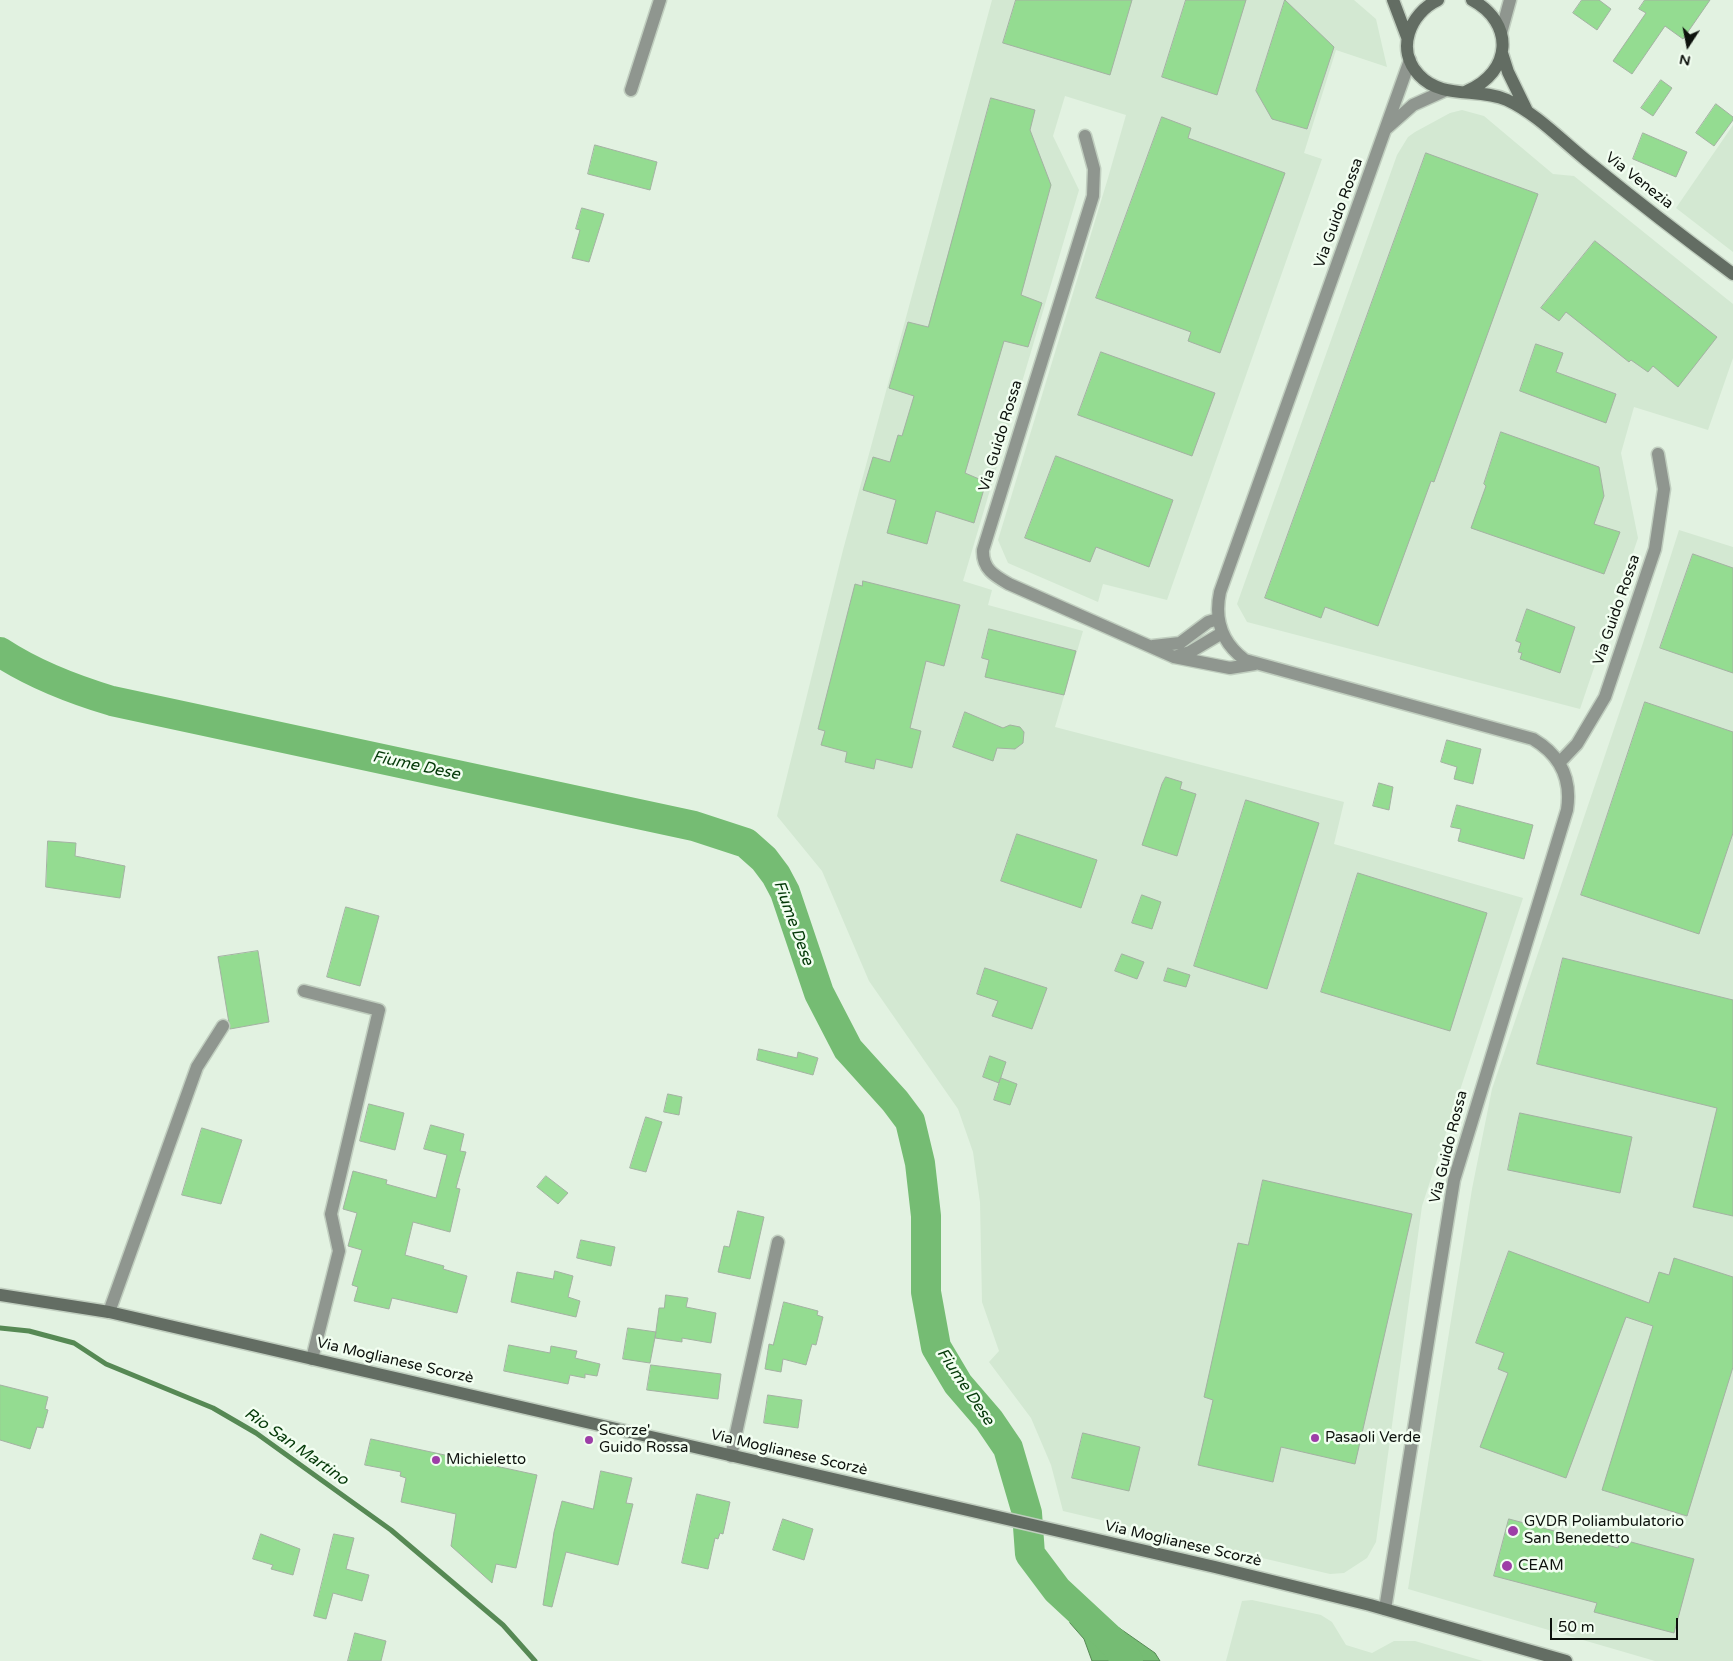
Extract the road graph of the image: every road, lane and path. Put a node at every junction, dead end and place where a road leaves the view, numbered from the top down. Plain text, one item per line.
1 (660, 0) edge
2 (1393, 0) edge
3 (1438, 0) edge
4 (1472, 0) edge
5 (1510, 0) edge
6 (1501, 33) junction
7 (1408, 37) junction
8 (1502, 53) junction
9 (1410, 60) junction
10 (631, 90) dead end
11 (1444, 91) junction
12 (1466, 91) junction
13 (1527, 111) junction
14 (1386, 129) junction
15 (1085, 136) dead end
16 (1733, 274) edge
17 (1658, 454) dead end
18 (1218, 619) junction
19 (1222, 633) junction
20 (1153, 646) junction
21 (1174, 657) junction
22 (1255, 664) junction
23 (1560, 762) junction
24 (304, 991) dead end
25 (223, 1026) dead end
26 (778, 1242) dead end
27 (0, 1295) edge
28 (109, 1312) junction
29 (312, 1358) junction
30 (731, 1456) junction
31 (1385, 1609) junction
32 (1566, 1661) edge

1 - 10 street
2 - 7 main road
3 - 7 main road
4 - 6 main road, Via Venezia
5 - 6 street
6 - 8 main road, Via Venezia
7 - 9 main road
8 - 12 main road, Via Venezia
8 - 13 main road, Via Venezia
9 - 11 main road, Via Venezia
9 - 14 street, Via Guido Rossa
11 - 12 main road, Via Venezia
11 - 14 street, Via Guido Rossa
12 - 13 main road, Via Venezia
13 - 16 main road, Via Venezia
14 - 18 street, Via Guido Rossa
15 - 20 street, Via Guido Rossa
17 - 23 street, Via Guido Rossa
18 - 19 street, Via Guido Rossa
18 - 20 street, Via Guido Rossa
19 - 21 street
19 - 22 street, Via Guido Rossa
20 - 21 street, Via Guido Rossa
21 - 22 street, Via Guido Rossa
22 - 23 street, Via Guido Rossa
23 - 31 street, Via Guido Rossa
24 - 29 street
25 - 28 street
26 - 30 street
27 - 28 main road, Via Moglianese Scorzè
28 - 29 main road, Via Moglianese Scorzè
29 - 30 main road, Via Moglianese Scorzè
30 - 31 main road, Via Moglianese Scorzè
31 - 32 main road, Via Moglianese Scorzè

